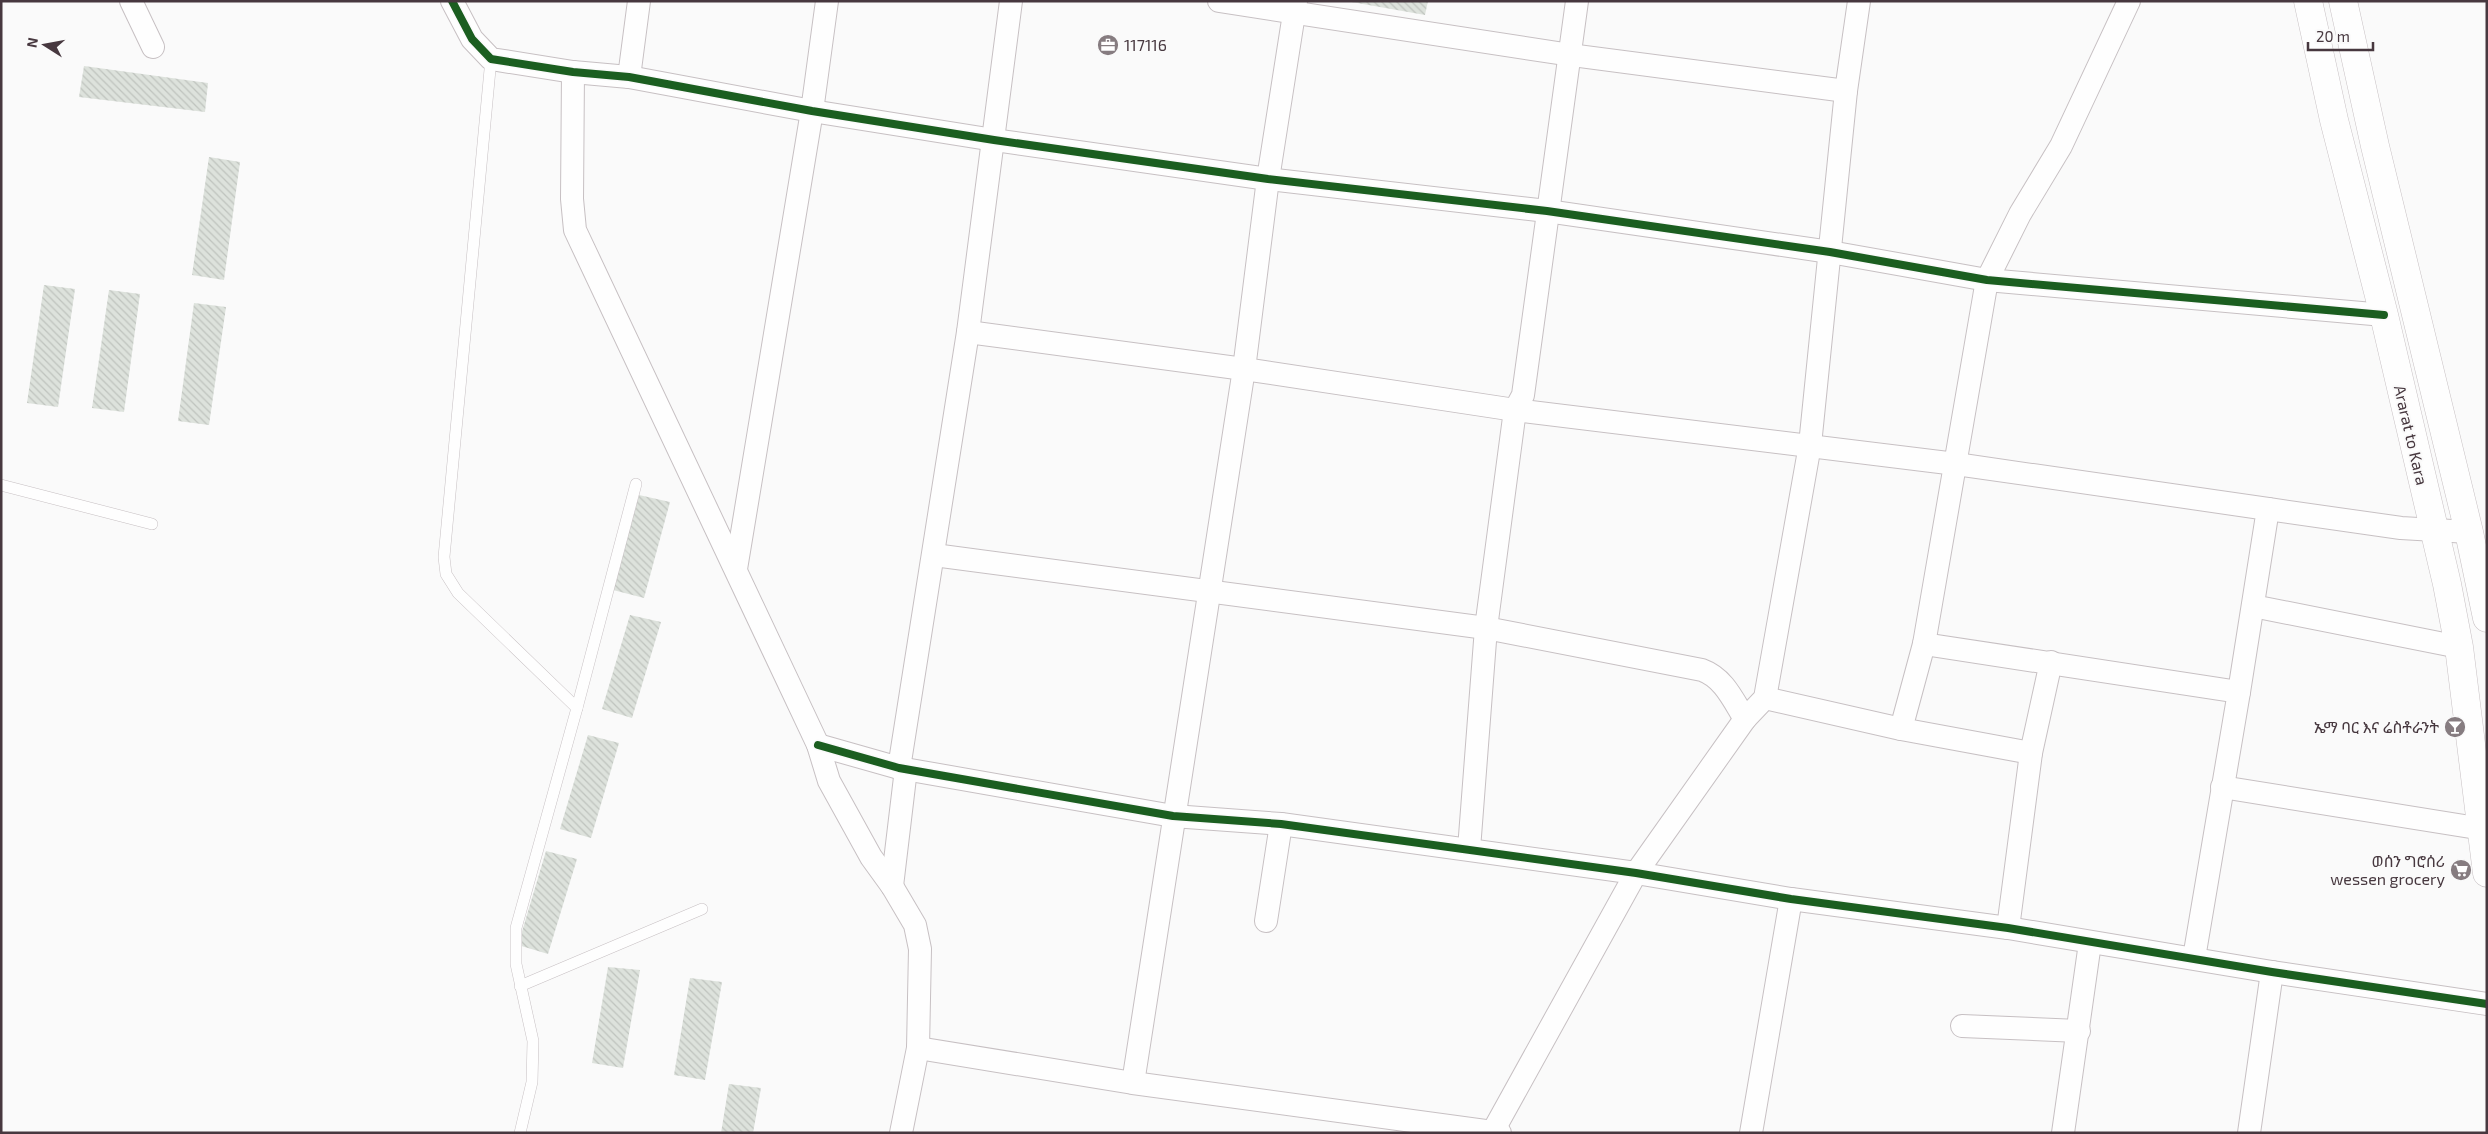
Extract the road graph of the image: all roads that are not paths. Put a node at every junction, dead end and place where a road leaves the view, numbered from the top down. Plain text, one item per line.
1 (131, 1) edge
2 (452, 1) edge
3 (639, 1) edge
4 (828, 1) edge
5 (1011, 1) edge
6 (1219, 1) edge
7 (1577, 1) edge
8 (1859, 1) edge
9 (2129, 1) edge
10 (2308, 1) edge
11 (2343, 1) edge
12 (1295, 7) edge
13 (153, 47) dead end
14 (2353, 52) junction
15 (1571, 55) junction
16 (491, 59) junction
17 (2320, 60) junction
18 (573, 72) junction
19 (629, 77) junction
20 (1846, 92) junction
21 (812, 111) junction
22 (994, 140) junction
23 (1268, 179) junction
24 (1547, 211) junction
25 (1830, 252) junction
26 (1987, 280) junction
27 (2384, 316) junction
28 (968, 332) junction
29 (1244, 369) junction
30 (1515, 410) junction
31 (1810, 445) junction
32 (1956, 464) junction
33 (636, 484) dead end
34 (1, 485) edge
35 (2268, 509) junction
36 (152, 524) dead end
37 (2434, 532) junction
38 (2469, 532) junction
39 (934, 555) junction
40 (736, 569) junction
41 (1211, 591) junction
42 (2486, 603) edge
43 (2253, 606) junction
44 (1486, 628) junction
45 (1924, 644) junction
46 (2459, 647) junction
47 (2050, 662) junction
48 (2239, 692) junction
49 (1764, 698) junction
50 (577, 708) junction
51 (1744, 719) junction
52 (1901, 729) junction
53 (818, 745) junction
54 (2031, 753) junction
55 (903, 768) junction
56 (2222, 787) junction
57 (1173, 816) junction
58 (1281, 824) junction
59 (2483, 829) junction
60 (1469, 849) junction
61 (1636, 872) junction
62 (2487, 873) edge
63 (892, 886) junction
64 (1791, 899) junction
65 (702, 909) dead end
66 (1266, 921) dead end
67 (2008, 928) junction
68 (2090, 943) junction
69 (2194, 958) junction
70 (2272, 972) junction
71 (520, 986) junction
72 (2487, 1004) edge
73 (1962, 1026) dead end
74 (2079, 1031) junction
75 (918, 1048) junction
76 (1132, 1083) junction
77 (1495, 1132) edge
78 (520, 1133) edge
79 (901, 1133) edge
80 (1752, 1133) edge
81 (2063, 1133) edge
82 (2249, 1133) edge

1 - 13 street
2 - 16 street
3 - 19 street
4 - 21 street
5 - 22 street
6 - 12 street
7 - 15 street
8 - 20 street
9 - 26 street
10 - 17 main road, Ararat to Kara
11 - 14 main road, Ararat to Kara
12 - 15 street
12 - 23 street
14 - 17 main road
14 - 38 main road, Ararat to Kara
15 - 20 street
15 - 24 street
16 - 18 street
16 - 50 lane
17 - 27 main road, Ararat to Kara
18 - 19 street
18 - 40 street
19 - 21 street
20 - 25 street
21 - 22 street
21 - 40 street
22 - 23 street
22 - 28 street
23 - 24 street
23 - 29 street
24 - 25 street
24 - 30 street
25 - 26 street
25 - 31 street
26 - 27 street
26 - 32 street
27 - 37 main road, Ararat to Kara
28 - 29 street
28 - 39 street
29 - 30 street
29 - 41 street
30 - 31 street
30 - 44 street
31 - 32 street
31 - 49 street
32 - 35 street
32 - 45 street
33 - 50 lane
34 - 36 lane
35 - 37 street
35 - 43 street
37 - 38 street
37 - 46 main road, Ararat to Kara
38 - 42 main road, Ararat to Kara
39 - 41 street
39 - 55 street
40 - 53 street
41 - 44 street
41 - 57 street
43 - 46 street
43 - 48 street
44 - 51 street
44 - 60 street
45 - 47 street
45 - 52 street
46 - 59 main road, Ararat to Kara
47 - 48 street
47 - 54 street
48 - 56 street
49 - 51 street
49 - 52 street
50 - 71 lane
51 - 61 street
52 - 54 street
53 - 55 street
53 - 63 street
54 - 67 street
55 - 57 street
55 - 63 street
56 - 59 street
56 - 69 street
57 - 58 street
57 - 76 street
58 - 60 street
58 - 66 street
59 - 62 main road, Ararat to Kara
60 - 61 street
61 - 64 street
61 - 77 street
63 - 75 street
64 - 67 street
64 - 80 street
65 - 71 lane
67 - 68 street
68 - 69 street
68 - 74 street
69 - 70 street
70 - 72 street
70 - 82 street
71 - 78 lane
73 - 74 street
74 - 81 street
75 - 76 street
75 - 79 street
76 - 77 street

